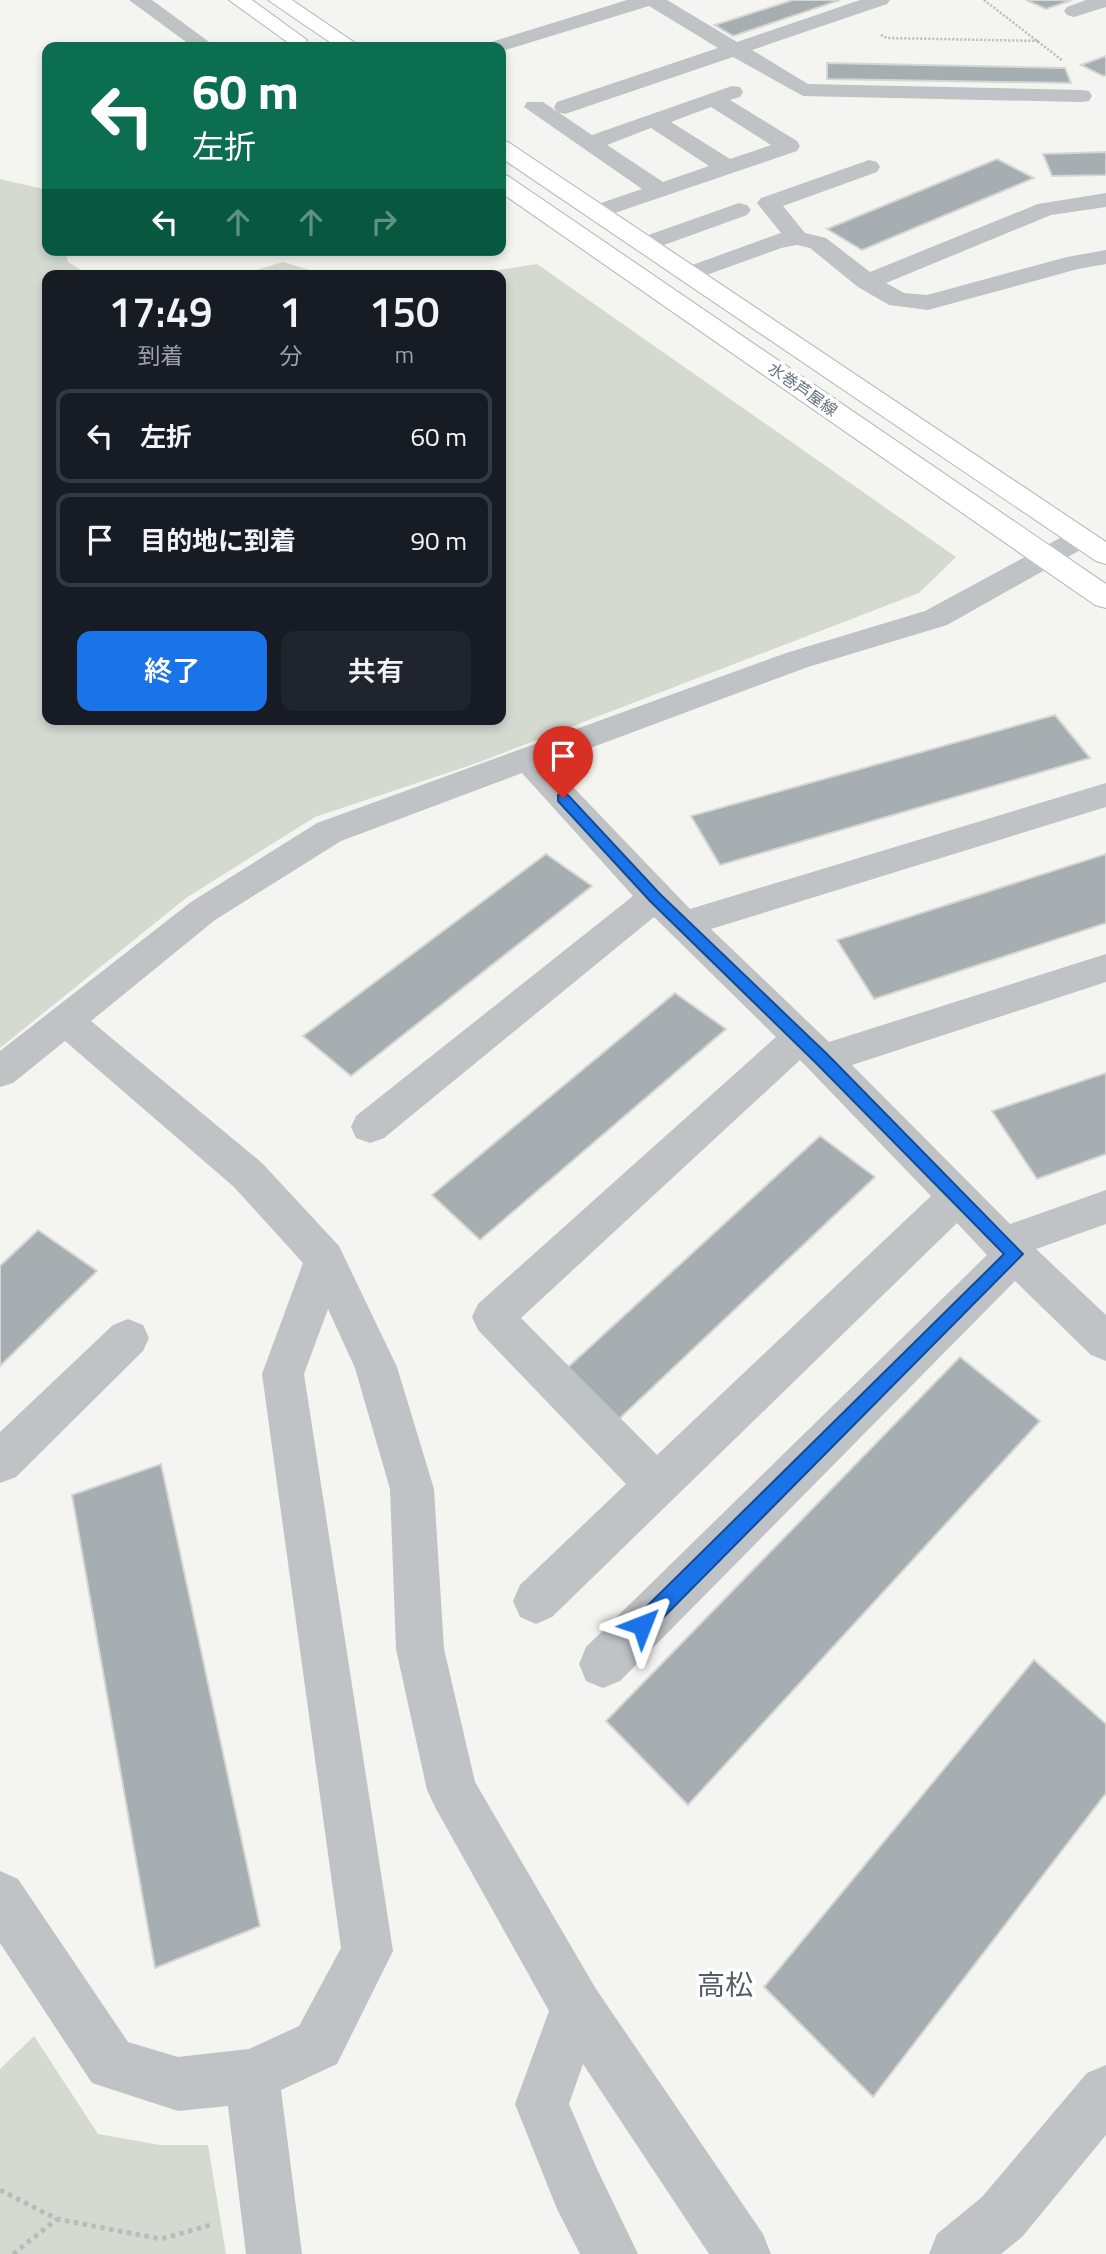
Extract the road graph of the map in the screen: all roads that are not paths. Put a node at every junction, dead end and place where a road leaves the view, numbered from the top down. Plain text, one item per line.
1 (139, 0) edge
2 (239, 0) edge
3 (278, 0) edge
4 (651, 0) edge
5 (880, 0) edge
6 (1106, 0) edge
7 (1074, 11) dead end
8 (198, 42) edge
9 (300, 42) edge
10 (343, 42) edge
11 (506, 44) edge
12 (732, 50) junction
13 (1081, 96) dead end
14 (536, 107) dead end
15 (565, 107) dead end
16 (653, 120) junction
17 (590, 143) junction
18 (506, 151) edge
19 (727, 167) junction
20 (869, 167) dead end
21 (506, 185) edge
22 (661, 191) junction
23 (1106, 200) edge
24 (740, 210) dead end
25 (597, 212) junction
26 (797, 238) junction
27 (645, 244) junction
28 (1106, 257) edge
29 (690, 274) junction
30 (867, 282) junction
31 (1094, 547) edge
32 (1047, 557) junction
33 (1106, 598) edge
34 (527, 758) junction
35 (1106, 794) edge
36 (655, 897) junction
37 (685, 924) junction
38 (1106, 968) edge
39 (67, 1022) junction
40 (811, 1049) junction
41 (0, 1072) edge
42 (370, 1127) dead end
43 (958, 1196) junction
44 (1106, 1207) edge
45 (1009, 1249) junction
46 (325, 1259) junction
47 (128, 1338) dead end
48 (1106, 1342) edge
49 (0, 1462) edge
50 (658, 1486) junction
51 (536, 1601) dead end
52 (603, 1664) dead end
53 (0, 1897) edge
54 (577, 2008) junction
55 (252, 2076) junction
56 (1106, 2092) edge
57 (271, 2232) edge
58 (610, 2254) edge
59 (743, 2254) edge
60 (957, 2254) edge

1 - 8 street
2 - 9 main road
3 - 10 main road
4 - 11 street
4 - 12 street
5 - 12 street
6 - 7 street
12 - 13 street
12 - 15 street
14 - 17 street
16 - 17 street
16 - 19 street
16 - 19 street
17 - 22 street
18 - 25 main road, 水巻芦屋線
19 - 22 street
20 - 26 street
21 - 32 main road, 水巻芦屋線
22 - 25 street
23 - 30 street
24 - 27 street
25 - 27 main road, 水巻芦屋線
26 - 29 street
26 - 30 street
27 - 29 main road, 水巻芦屋線
28 - 30 street
29 - 31 main road, 水巻芦屋線
31 - 32 street
32 - 33 main road, 水巻芦屋線
32 - 34 street
34 - 36 street
34 - 39 street
35 - 37 street
36 - 37 street
36 - 42 street
37 - 40 street
38 - 40 street
39 - 41 street
39 - 46 street
40 - 43 street
40 - 50 street
43 - 45 street
43 - 50 street
44 - 45 street
45 - 48 street
45 - 52 street
46 - 54 street
46 - 55 street
47 - 49 street
50 - 51 street
53 - 55 street
54 - 58 street
54 - 59 street
55 - 57 street
56 - 60 street

